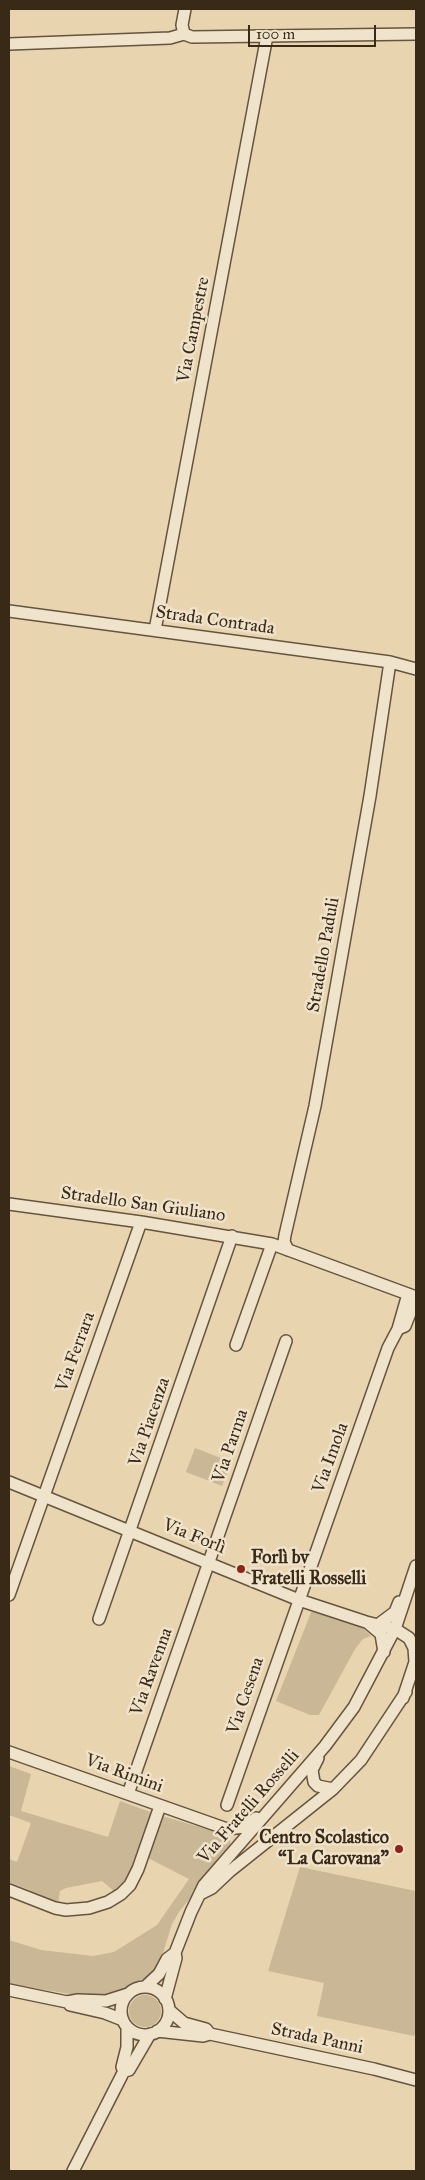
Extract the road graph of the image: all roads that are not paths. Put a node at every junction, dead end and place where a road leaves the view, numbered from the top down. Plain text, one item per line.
1 (185, 9) edge
2 (184, 34) junction
3 (416, 34) edge
4 (267, 36) junction
5 (9, 44) edge
6 (9, 612) edge
7 (155, 630) junction
8 (390, 662) junction
9 (416, 669) edge
10 (9, 1204) edge
11 (141, 1222) junction
12 (232, 1236) junction
13 (272, 1244) junction
14 (288, 1250) junction
15 (413, 1296) edge
16 (286, 1341) dead end
17 (236, 1345) dead end
18 (9, 1482) edge
19 (44, 1495) junction
20 (131, 1530) junction
21 (416, 1562) edge
22 (209, 1563) junction
23 (416, 1566) edge
24 (9, 1595) edge
25 (298, 1600) junction
26 (99, 1619) dead end
27 (366, 1622) junction
28 (379, 1624) junction
29 (395, 1629) junction
30 (384, 1652) junction
31 (416, 1670) edge
32 (403, 1698) junction
33 (325, 1746) junction
34 (9, 1752) edge
35 (286, 1789) junction
36 (333, 1789) junction
37 (128, 1794) junction
38 (227, 1805) dead end
39 (160, 1806) junction
40 (227, 1829) junction
41 (233, 1852) junction
42 (9, 1890) edge
43 (202, 1893) junction
44 (175, 1953) junction
45 (145, 1987) junction
46 (9, 1990) edge
47 (128, 1994) junction
48 (67, 2002) junction
49 (167, 2004) junction
50 (125, 2023) junction
51 (154, 2033) junction
52 (210, 2034) junction
53 (124, 2071) junction
54 (416, 2080) edge
55 (73, 2171) edge

1 - 2 street
2 - 4 street
2 - 5 street
3 - 4 street
4 - 7 street, Via Campestre
6 - 7 street, Strada Contrada
7 - 8 street, Strada Contrada
8 - 9 street, Strada Contrada
8 - 14 street, Stradello Paduli
10 - 11 street, Stradello San Giuliano
11 - 12 street, Stradello San Giuliano
11 - 19 street, Via Ferrara
12 - 13 street, Stradello San Giuliano
12 - 20 street, Via Piacenza
13 - 14 street, Stradello San Giuliano
13 - 17 street
14 - 15 street, Stradello San Giuliano
15 - 25 street, Via Imola
16 - 22 street, Via Parma
18 - 19 street, Via Forlì
19 - 20 street, Via Forlì
19 - 24 street, Via Ferrara
20 - 22 street, Via Forlì
20 - 26 street, Via Piacenza
21 - 28 street
22 - 25 street, Via Forlì
22 - 37 street, Via Ravenna
23 - 29 street, Via Fratelli Rosselli
25 - 27 street, Via Forlì
25 - 38 street, Via Cesena
27 - 28 street, Via Forlì
27 - 30 street
28 - 29 street, Via Forlì
29 - 30 street, Via Fratelli Rosselli
29 - 32 street
30 - 33 street, Via Fratelli Rosselli
31 - 32 street, Via Fratelli Rosselli
32 - 36 street, Via Fratelli Rosselli
33 - 35 street, Via Fratelli Rosselli
33 - 36 street, Via Fratelli Rosselli
34 - 37 street, Via Rimini
35 - 40 street
35 - 41 street, Via Fratelli Rosselli
36 - 43 street, Via Fratelli Rosselli
37 - 39 street, Via Rimini
39 - 40 street, Via Rimini
39 - 42 street
40 - 41 street
41 - 43 street, Via Fratelli Rosselli
43 - 44 street, Via Fratelli Rosselli
44 - 45 street, Via Fratelli Rosselli
44 - 49 street, Via Fratelli Rosselli
45 - 47 street
45 - 49 street
46 - 48 street
47 - 48 street
47 - 50 street
48 - 50 street
49 - 51 street
49 - 52 street, Strada Panni
50 - 51 street
50 - 53 street
51 - 52 street, Strada Panni
51 - 53 street
52 - 54 street, Strada Panni
53 - 55 street

